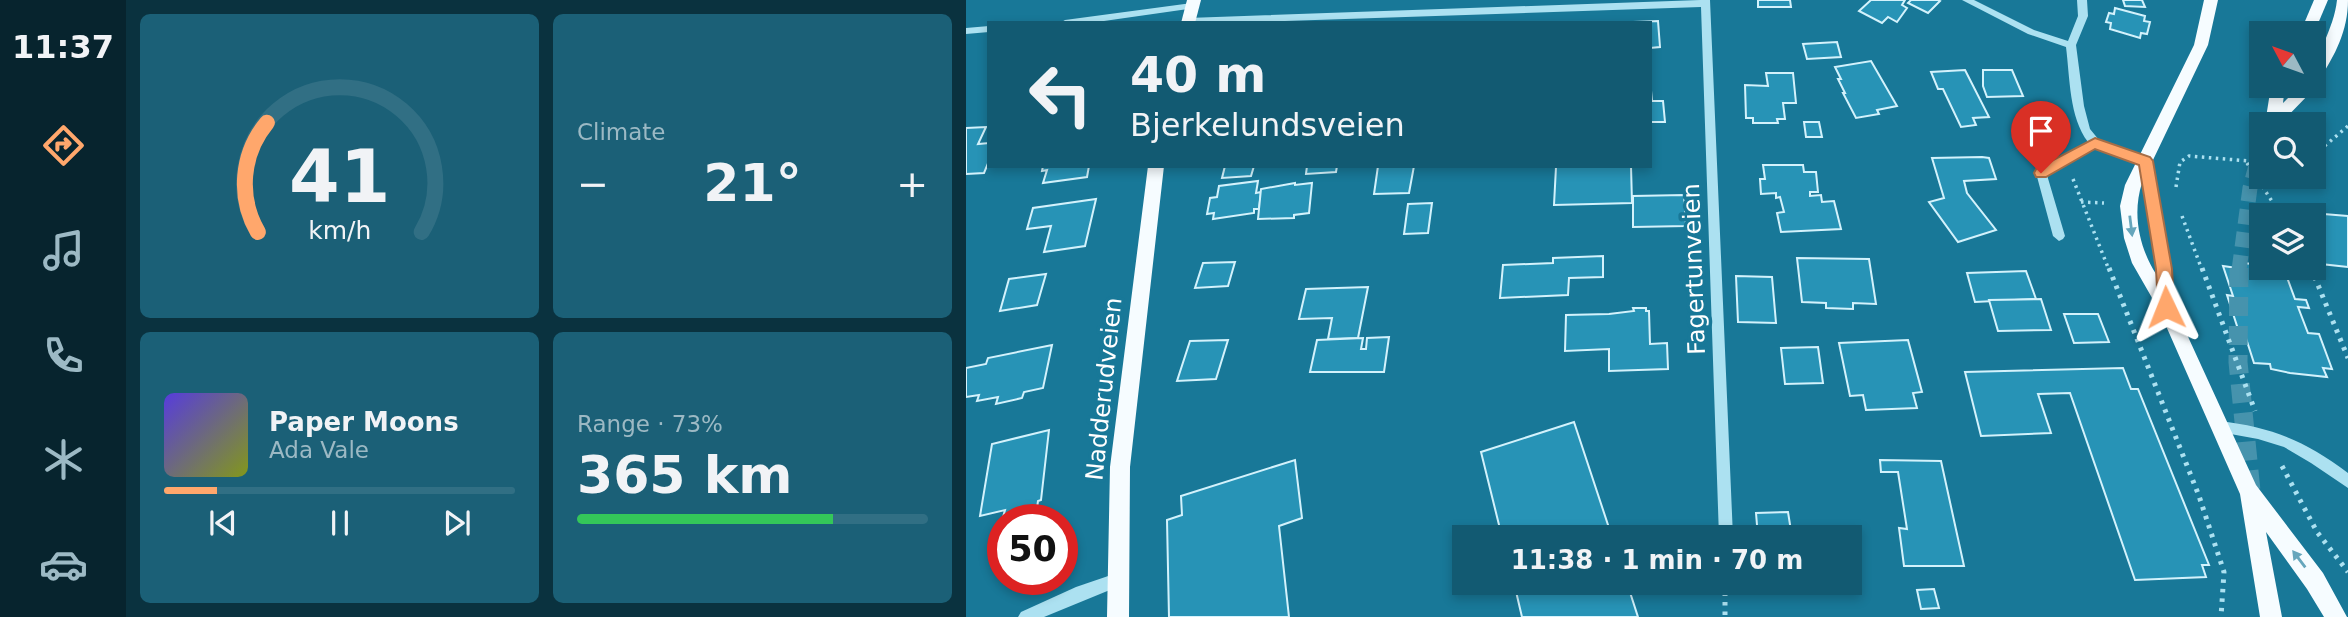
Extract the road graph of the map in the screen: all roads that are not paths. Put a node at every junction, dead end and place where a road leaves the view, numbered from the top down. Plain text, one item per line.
1 (1967, 0) edge
2 (2082, 0) edge
3 (2211, 0) edge
4 (2321, 0) edge
5 (2344, 0) edge
6 (1705, 2) edge
7 (1193, 3) edge
8 (1078, 21) edge
9 (1188, 21) edge
10 (1214, 21) edge
11 (2311, 21) edge
12 (987, 29) edge
13 (966, 31) edge
14 (2071, 45) junction
15 (2326, 55) edge
16 (2276, 98) edge
17 (2299, 98) edge
18 (2095, 143) junction
19 (2146, 161) junction
20 (1156, 168) edge
21 (2059, 236) dead end
22 (2166, 307) junction
23 (2219, 428) junction
24 (2348, 481) edge
25 (2249, 492) junction
26 (1726, 525) edge
27 (1117, 580) junction
28 (1026, 617) edge
29 (1118, 617) edge
30 (2270, 617) edge
31 (2336, 617) edge

1 - 14 street
2 - 14 street
3 - 19 main road
4 - 11 main road
5 - 15 main road
6 - 10 street
6 - 26 street, Fagertunveien
7 - 8 street
7 - 9 main road
12 - 13 street
14 - 18 street
16 - 17 main road
18 - 19 street
18 - 21 street
19 - 22 main road
19 -> 22 main road
20 - 27 main road, Nadderudveien
22 - 23 main road
23 - 24 street
23 - 25 main road
25 - 30 main road
31 -> 25 main road
27 - 28 street
27 - 29 main road, Nadderudveien

